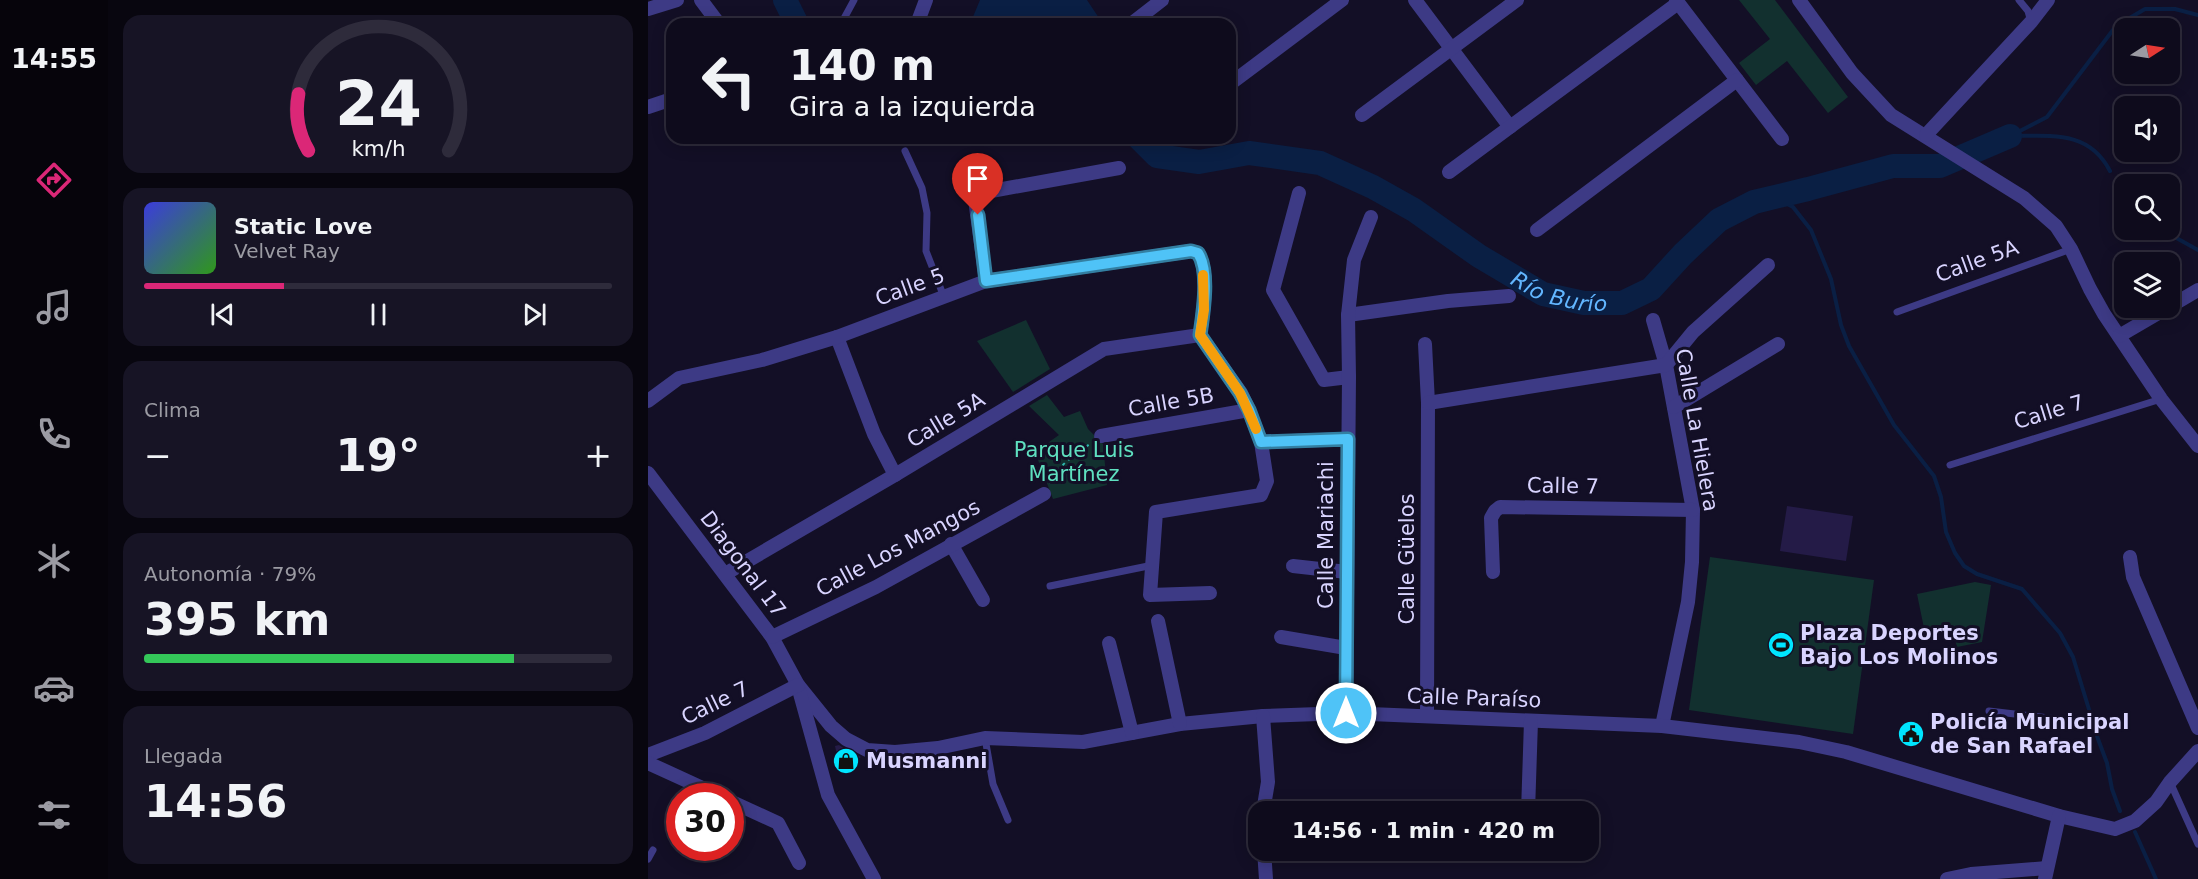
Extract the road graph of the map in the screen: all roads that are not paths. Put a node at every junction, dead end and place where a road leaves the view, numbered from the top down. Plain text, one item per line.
1 (677, 0) edge
2 (701, 0) edge
3 (854, 0) edge
4 (926, 0) edge
5 (1162, 0) edge
6 (1342, 0) edge
7 (1415, 0) edge
8 (1516, 0) edge
9 (1799, 0) edge
10 (2019, 0) edge
11 (2048, 0) edge
12 (1677, 2) edge
13 (648, 9) edge
14 (714, 18) edge
15 (844, 18) edge
16 (919, 18) edge
17 (1139, 18) edge
18 (2031, 22) junction
19 (1451, 49) junction
20 (1236, 80) edge
21 (1737, 80) junction
22 (666, 101) edge
23 (648, 107) edge
24 (1362, 115) dead end
25 (1510, 127) junction
26 (1926, 135) junction
27 (1782, 139) dead end
28 (905, 152) dead end
29 (1119, 168) dead end
30 (1449, 172) dead end
31 (972, 177) dead end
32 (1299, 193) dead end
33 (975, 194) junction
34 (1371, 217) dead end
35 (1537, 230) dead end
36 (2071, 249) junction
37 (1768, 265) dead end
38 (986, 281) junction
39 (2198, 290) edge
40 (1509, 296) dead end
41 (944, 297) junction
42 (2180, 300) edge
43 (1897, 312) dead end
44 (1348, 315) junction
45 (2149, 318) edge
46 (1653, 320) dead end
47 (1200, 335) junction
48 (2119, 336) junction
49 (837, 337) junction
50 (1425, 344) dead end
51 (1778, 344) dead end
52 (1666, 365) junction
53 (1349, 377) junction
54 (2161, 399) junction
55 (648, 401) edge
56 (1428, 403) junction
57 (1674, 407) junction
58 (1249, 410) junction
59 (1101, 436) road end
60 (1348, 439) junction
61 (1261, 442) junction
62 (2198, 446) edge
63 (1950, 465) dead end
64 (895, 475) junction
65 (650, 479) edge
66 (1044, 494) road end
67 (1693, 510) junction
68 (951, 544) junction
69 (2130, 556) dead end
70 (1153, 565) junction
71 (1293, 566) dead end
72 (1347, 572) junction
73 (1493, 572) dead end
74 (725, 574) junction
75 (1050, 586) dead end
76 (1210, 593) dead end
77 (983, 600) dead end
78 (1158, 621) dead end
79 (772, 637) junction
80 (1281, 637) dead end
81 (1109, 643) dead end
82 (1346, 648) junction
83 (798, 685) junction
84 (1989, 711) dead end
85 (1346, 713) junction
86 (1263, 716) junction
87 (1427, 716) junction
88 (2058, 719) dead end
89 (1531, 721) junction
90 (1180, 724) junction
91 (1662, 726) junction
92 (2198, 728) edge
93 (1132, 733) junction
94 (985, 738) junction
95 (2198, 751) edge
96 (648, 755) edge
97 (648, 763) edge
98 (2170, 782) junction
99 (692, 783) edge
100 (1265, 801) edge
101 (1528, 801) edge
102 (744, 807) edge
103 (2060, 816) junction
104 (1008, 820) dead end
105 (2198, 844) edge
106 (653, 850) dead end
107 (648, 859) edge
108 (1265, 861) edge
109 (799, 863) dead end
110 (2046, 874) edge
111 (874, 879) edge
112 (1266, 879) edge
113 (1947, 879) edge

1 - 13 street
2 - 14 street
3 - 15 lane
4 - 16 street
5 - 17 street
6 - 20 street
7 - 19 street
8 - 19 street
9 - 26 street
10 - 18 lane
11 - 18 street
12 - 21 street
12 - 25 street
18 - 26 street
19 - 24 street
19 - 25 street
21 - 27 street
21 - 35 street
22 - 23 street
25 - 30 street
26 - 36 street
28 - 41 lane
29 - 33 street
31 - 33 street
32 - 53 street
33 - 38 street
34 - 44 street, Calle Mariachi
36 - 43 lane, Calle 5A
36 - 48 street
37 - 52 street
38 - 41 street, Calle 5
38 - 47 street, Calle 5
39 - 42 street
40 - 44 street
41 - 49 street, Calle 5
44 - 53 street, Calle Mariachi
45 - 48 street
46 - 52 street, Calle La Hielera
47 - 58 street
47 - 64 street, Calle 5A
48 - 54 street
49 - 55 street, Calle 5
49 - 64 street
50 - 56 street, Calle Güelos
51 - 57 street
52 - 56 street
52 - 57 street, Calle La Hielera
53 - 60 street, Calle Mariachi
54 - 62 street
54 - 63 lane, Calle 7
56 - 87 street, Calle Güelos
57 - 67 street, Calle La Hielera
58 - 59 street, Calle 5B
58 - 61 street
60 - 61 street
60 - 72 street, Calle Mariachi
61 - 70 street
64 - 74 street, Calle 5A
65 - 74 street, Diagonal 17
66 - 68 street, Calle Los Mangos
67 - 73 street, Calle 7
67 - 91 street, Calle La Hielera
68 - 77 street
68 - 79 street, Calle Los Mangos
69 - 92 street
70 - 75 lane
70 - 76 street
71 - 72 street
72 - 82 street, Calle Mariachi
74 - 79 street, Diagonal 17
78 - 90 street
79 - 83 street, Diagonal 17
80 - 82 street
81 - 93 street
82 - 85 street, Calle Mariachi
83 - 94 street, Calle Paraíso
83 - 96 street, Calle 7
83 - 111 street
84 - 88 lane
85 - 86 street, Calle Paraíso
85 - 87 street, Calle Paraíso
86 - 90 street, Calle Paraíso
86 - 100 street
87 - 89 street, Calle Paraíso
89 - 91 street, Calle Paraíso
89 - 101 street
90 - 93 street, Calle Paraíso
91 - 103 street, Calle Paraíso
93 - 94 street, Calle Paraíso
94 - 104 lane
95 - 98 street
97 - 99 street
98 - 103 street, Calle Paraíso
98 - 105 lane
102 - 109 street
103 - 110 street
106 - 107 lane
108 - 112 street
110 - 113 street

